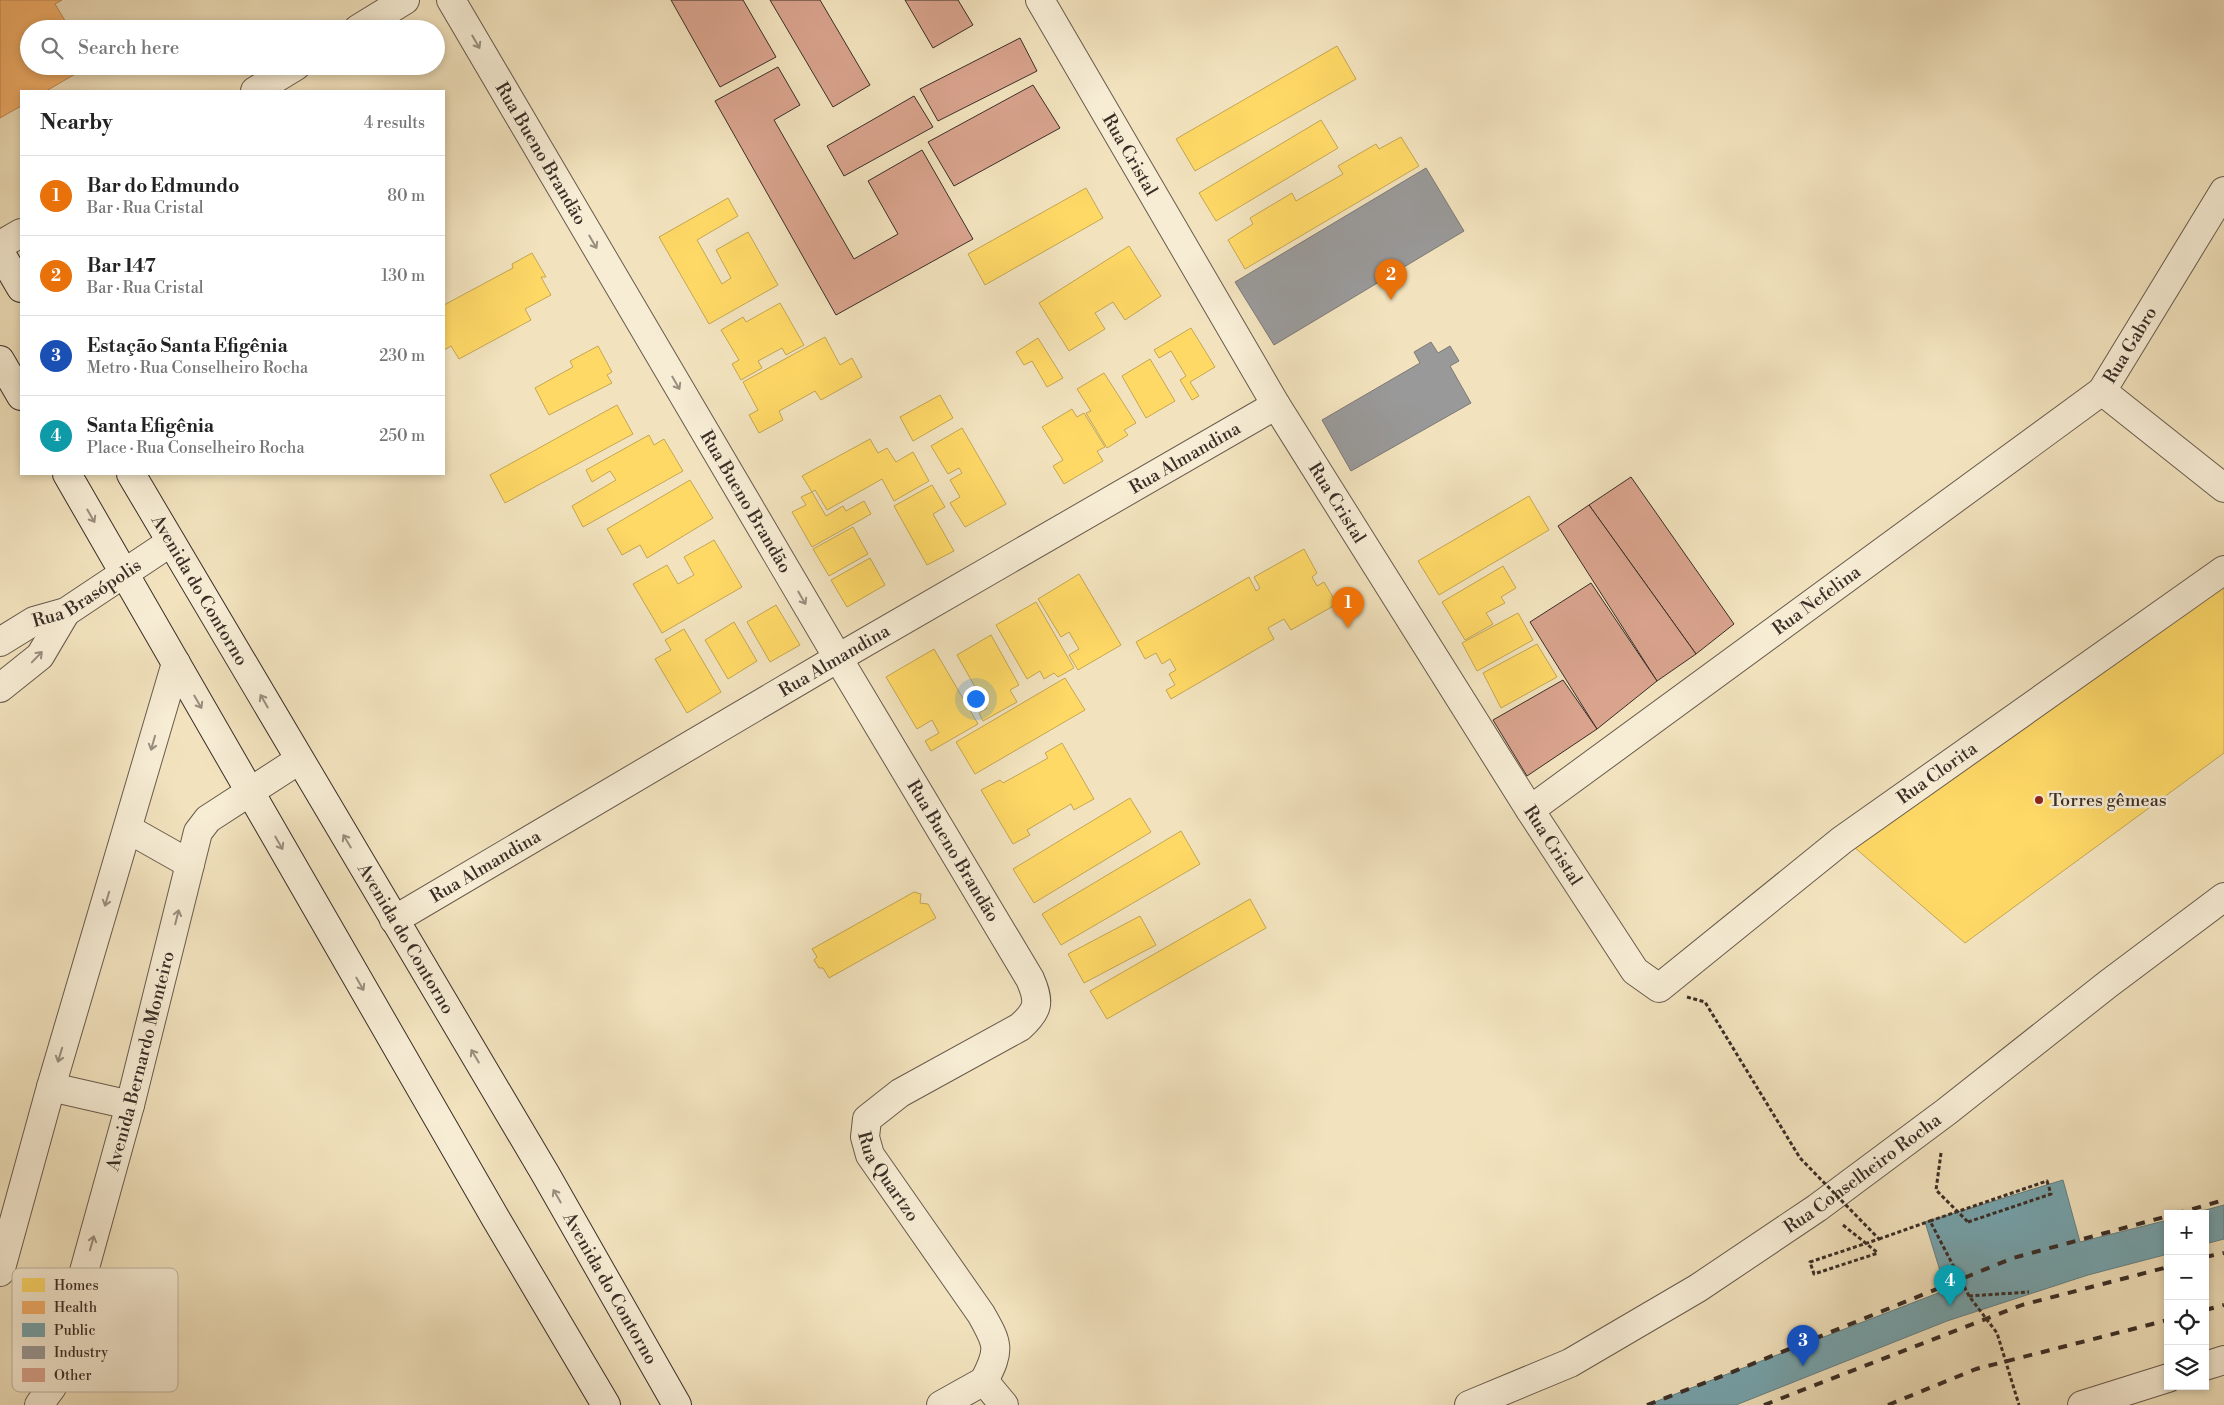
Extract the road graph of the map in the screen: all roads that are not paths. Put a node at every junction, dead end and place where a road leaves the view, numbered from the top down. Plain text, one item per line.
1 (405, 0) edge
2 (451, 0) edge
3 (1040, 0) edge
4 (373, 20) edge
5 (281, 75) edge
6 (257, 90) edge
7 (2224, 191) edge
8 (20, 234) edge
9 (0, 244) edge
10 (0, 252) edge
11 (20, 286) edge
12 (0, 360) edge
13 (2102, 391) junction
14 (20, 394) edge
15 (1276, 405) junction
16 (68, 475) edge
17 (132, 475) edge
18 (2224, 488) edge
19 (171, 542) junction
20 (2224, 570) edge
21 (125, 573) junction
22 (66, 612) junction
23 (0, 642) edge
24 (838, 658) junction
25 (176, 663) junction
26 (0, 688) edge
27 (299, 760) junction
28 (250, 791) junction
29 (1530, 810) junction
30 (128, 829) junction
31 (190, 864) junction
32 (2224, 897) edge
33 (394, 920) junction
34 (1659, 988) joint
35 (1037, 1004) joint
36 (51, 1087) junction
37 (130, 1105) junction
38 (85, 1268) edge
39 (0, 1272) edge
40 (2224, 1360) edge
41 (2209, 1365) edge
42 (2164, 1379) edge
43 (984, 1381) junction
44 (48, 1392) edge
45 (39, 1405) edge
46 (606, 1405) edge
47 (677, 1405) edge
48 (940, 1405) edge
49 (1004, 1405) edge
50 (1469, 1405) edge
51 (2082, 1405) edge

1 - 4 street
2 -> 24 street, Rua Bueno Brandão
3 - 15 street, Rua Cristal
5 - 6 street
7 - 13 street, Rua Gabro
8 - 9 street
10 - 11 street
12 - 14 street
13 - 18 street, Rua Gabro
13 - 29 street, Rua Nefelina
15 - 24 street, Rua Almandina
15 - 29 street, Rua Cristal
16 -> 21 street
17 - 19 street, Avenida do Contorno
19 - 21 street, Rua Brasópolis
27 -> 19 street, Avenida do Contorno
20 - 34 street, Rua Clorita
21 - 22 street, Rua Brasópolis
21 - 25 street
22 - 23 street, Rua Brasópolis
26 -> 22 street
24 - 33 street, Rua Almandina
24 - 35 street, Rua Bueno Brandão
25 -> 28 street
25 -> 30 street
27 - 28 street, Avenida Bernardo Monteiro
33 -> 27 street, Avenida do Contorno
28 - 31 street, Avenida Bernardo Monteiro
28 -> 46 street
29 - 34 street, Rua Cristal
30 - 31 street
30 -> 36 street
37 -> 31 street, Avenida Bernardo Monteiro
32 - 50 street, Rua Conselheiro Rocha
47 -> 33 street, Avenida do Contorno
35 - 43 street, Rua Quartzo
36 - 37 street
36 - 39 street
38 -> 37 street, Avenida Bernardo Monteiro
40 - 41 street
42 - 51 street
43 - 48 street
43 - 49 street
45 -> 44 street, Avenida Bernardo Monteiro

